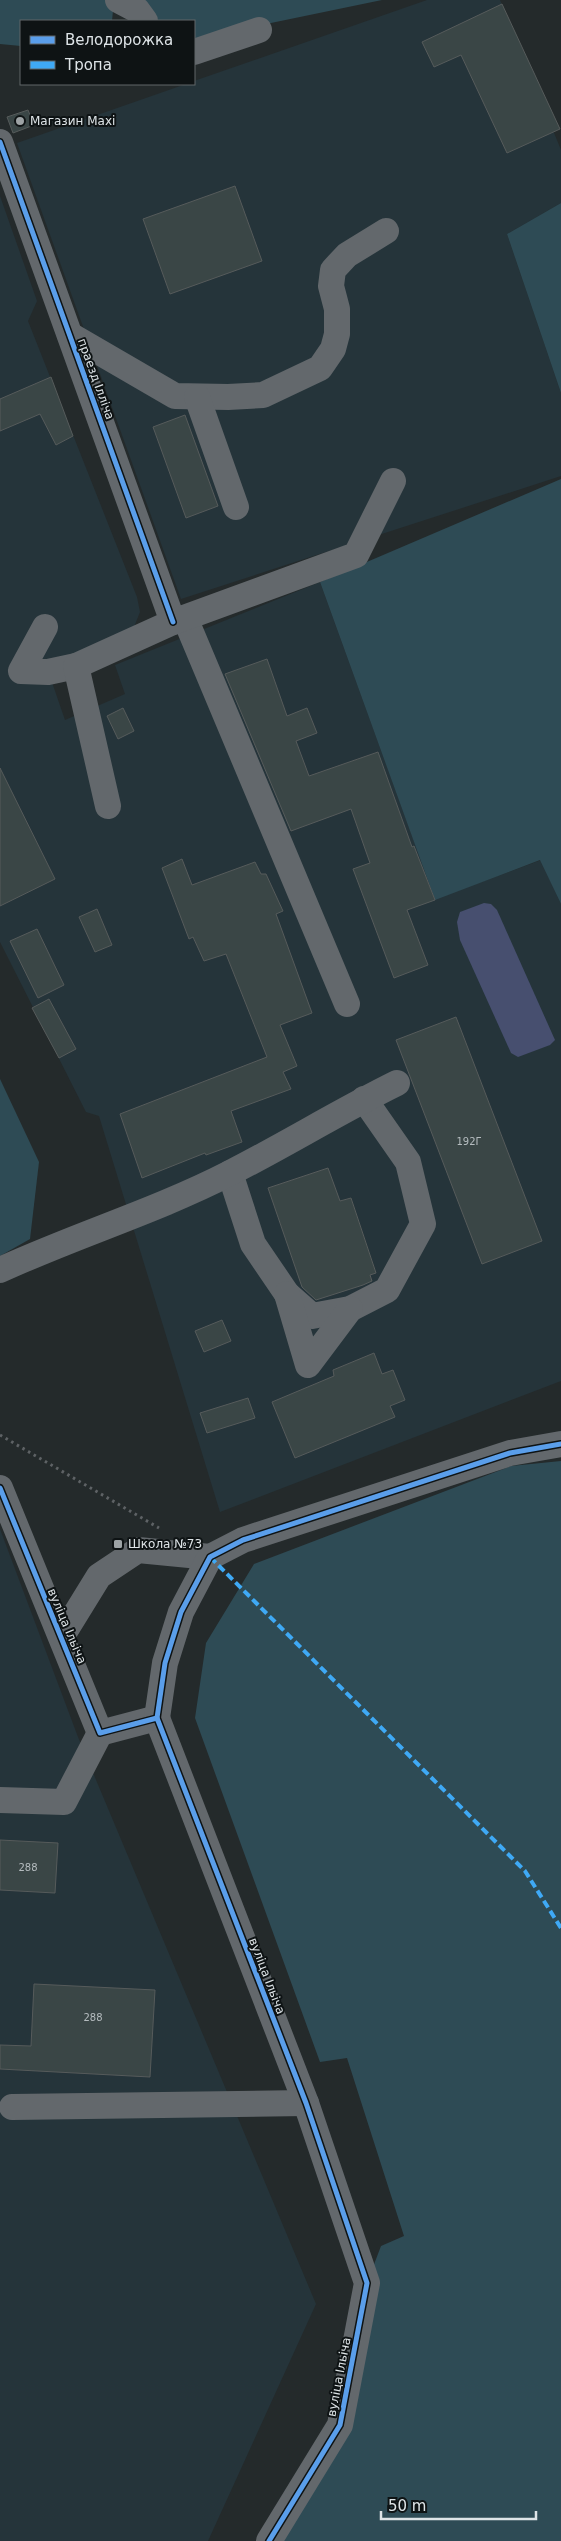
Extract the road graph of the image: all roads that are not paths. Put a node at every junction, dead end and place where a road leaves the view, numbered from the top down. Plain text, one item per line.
1 (118, 0) edge
2 (144, 20) edge
3 (259, 30) dead end
4 (195, 52) edge
5 (0, 142) edge
6 (386, 231) dead end
7 (70, 335) junction
8 (197, 397) junction
9 (392, 482) dead end
10 (236, 507) dead end
11 (179, 620) junction
12 (45, 627) dead end
13 (76, 666) junction
14 (108, 806) dead end
15 (347, 1004) dead end
16 (397, 1083) dead end
17 (364, 1099) junction
18 (230, 1173) junction
19 (0, 1270) edge
20 (287, 1294) junction
21 (350, 1308) junction
22 (561, 1444) edge
23 (0, 1488) edge
24 (210, 1557) junction
25 (62, 1636) junction
26 (157, 1718) junction
27 (100, 1732) junction
28 (0, 1800) edge
29 (306, 2103) junction
30 (12, 2107) dead end
31 (269, 2541) edge

1 - 2 street
3 - 4 street
5 - 7 street, праезд Ілліча
6 - 8 street
7 - 8 street
7 - 11 street, праезд Ілліча
8 - 10 street
9 - 11 street
11 - 13 street
11 - 15 street, праезд Ілліча
12 - 13 street
13 - 14 street
16 - 17 street
17 - 18 street
17 - 21 street
18 - 19 street
18 - 20 street
20 - 21 street
20 - 21 street
22 - 24 street
23 - 25 street, вуліца Ільіча
24 - 25 street
24 - 26 street
25 - 27 street, вуліца Ільіча
26 - 27 street
26 - 29 street, вуліца Ільіча
27 - 28 street
29 - 30 street
29 - 31 street, вуліца Ільіча

